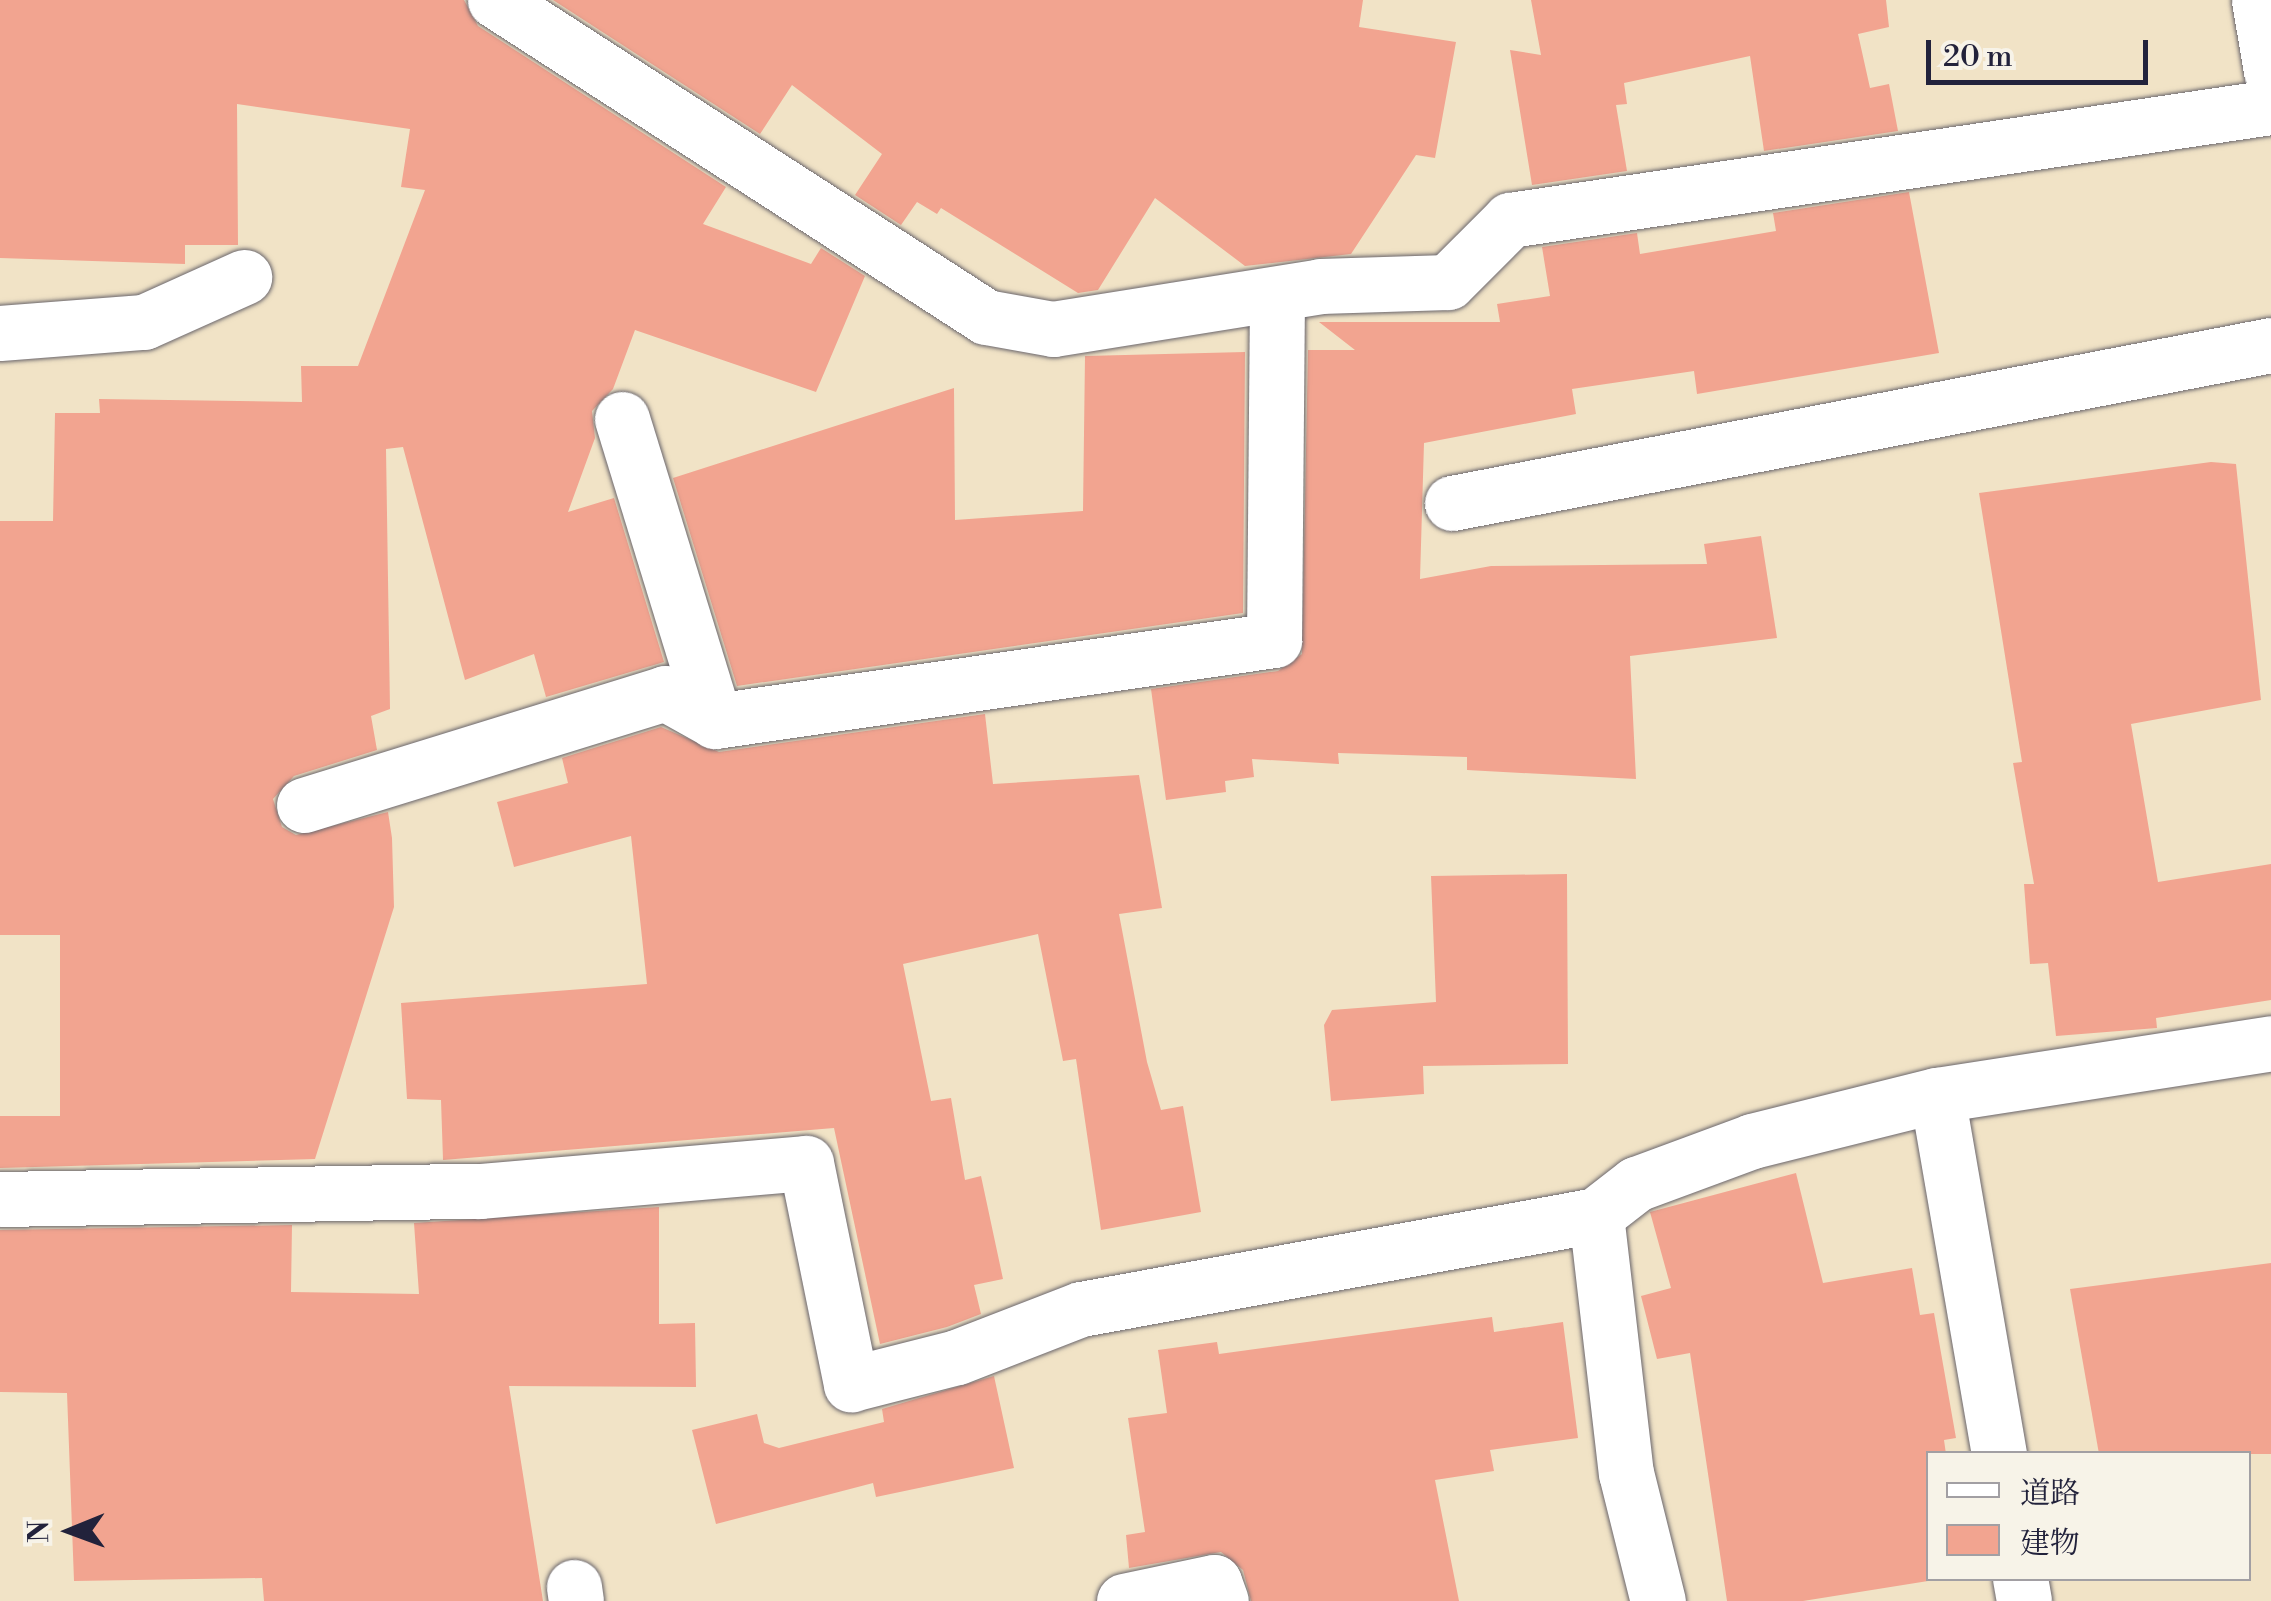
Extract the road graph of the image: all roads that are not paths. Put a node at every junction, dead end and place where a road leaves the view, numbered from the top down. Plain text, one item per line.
1 (495, 0) edge
2 (2258, 0) edge
3 (2271, 71) edge
4 (2271, 107) edge
5 (244, 277) dead end
6 (1277, 297) junction
7 (0, 334) edge
8 (2271, 345) edge
9 (622, 418) dead end
10 (1452, 503) dead end
11 (715, 721) junction
12 (304, 805) dead end
13 (2271, 1043) edge
14 (1937, 1095) junction
15 (0, 1199) edge
16 (1596, 1214) junction
17 (1998, 1451) edge
18 (1124, 1601) edge
19 (1221, 1601) edge
20 (1658, 1601) edge

1 - 6 street
2 - 3 street
4 - 6 street
5 - 7 street
6 - 11 street
8 - 10 street
9 - 11 street
11 - 12 street
13 - 14 street
14 - 16 street
14 - 17 street
15 - 16 street
16 - 20 street
18 - 19 street

